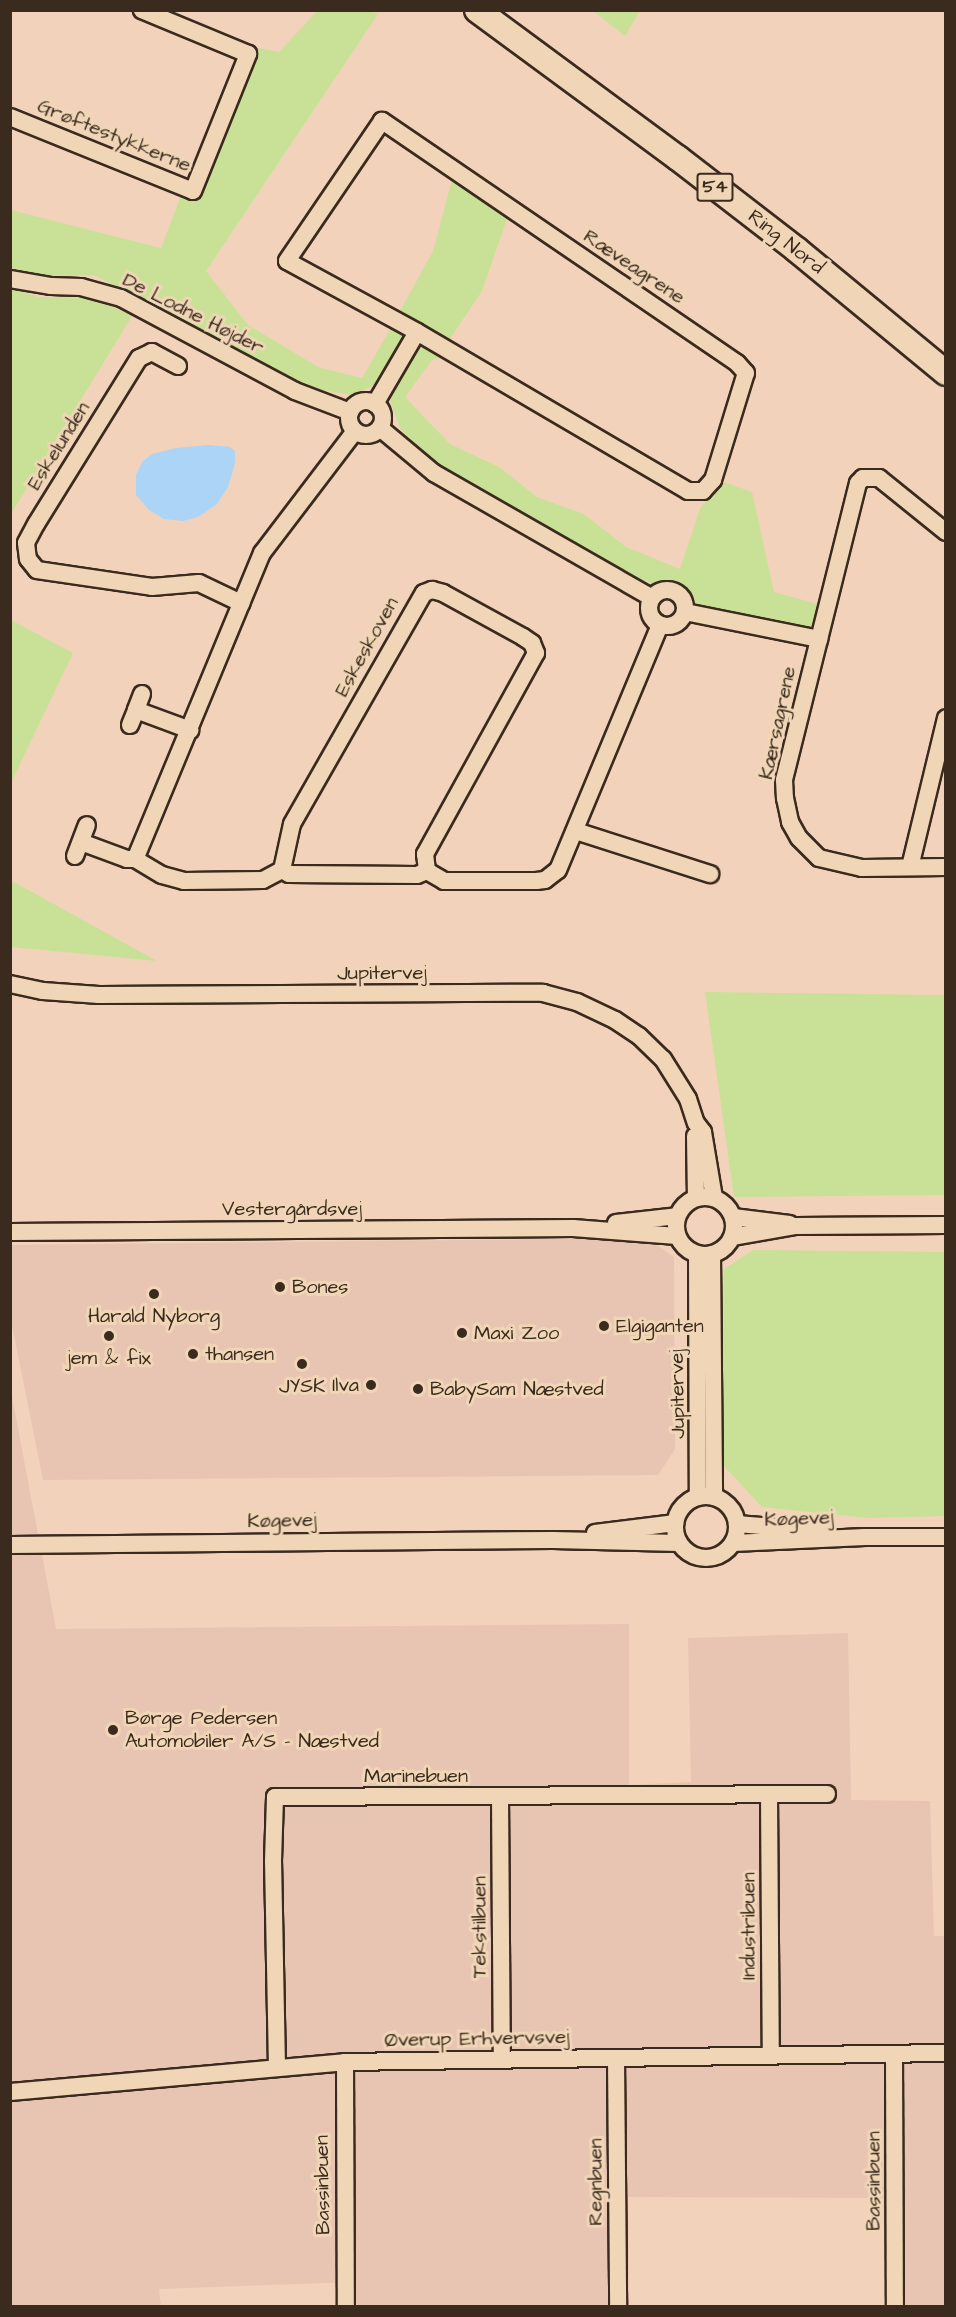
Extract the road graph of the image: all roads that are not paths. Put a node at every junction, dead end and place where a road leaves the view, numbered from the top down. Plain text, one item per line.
1 (142, 10) edge
2 (477, 10) edge
3 (502, 10) edge
4 (10, 117) edge
5 (10, 279) edge
6 (417, 332) junction
7 (945, 357) edge
8 (178, 366) dead end
9 (945, 373) edge
10 (375, 404) junction
11 (350, 412) junction
12 (380, 428) junction
13 (355, 431) junction
14 (945, 532) edge
15 (652, 598) junction
16 (242, 603) junction
17 (685, 612) junction
18 (660, 625) junction
19 (819, 639) junction
20 (142, 694) dead end
21 (945, 718) edge
22 (190, 730) junction
23 (87, 825) dead end
24 (576, 831) junction
25 (135, 859) junction
26 (910, 867) junction
27 (945, 867) edge
28 (282, 870) junction
29 (427, 871) junction
30 (710, 874) dead end
31 (10, 984) edge
32 (696, 1123) junction
33 (696, 1198) junction
34 (714, 1198) junction
35 (677, 1216) junction
36 (733, 1217) junction
37 (945, 1225) edge
38 (796, 1226) junction
39 (573, 1228) junction
40 (10, 1232) edge
41 (677, 1236) junction
42 (732, 1237) junction
43 (704, 1254) junction
44 (706, 1497) junction
45 (675, 1523) junction
46 (737, 1524) junction
47 (865, 1537) junction
48 (945, 1538) edge
49 (553, 1540) junction
50 (679, 1543) junction
51 (733, 1543) junction
52 (10, 1545) edge
53 (827, 1794) dead end
54 (769, 1795) junction
55 (500, 1796) junction
56 (945, 2053) edge
57 (894, 2054) junction
58 (771, 2056) junction
59 (502, 2058) junction
60 (616, 2058) junction
61 (345, 2062) junction
62 (277, 2068) junction
63 (10, 2092) edge
64 (346, 2307) edge
65 (618, 2307) edge
66 (895, 2307) edge

1 - 4 street, Grøftestykkerne
2 - 9 highway, Ring Nord / 54
3 - 7 highway, 54
5 - 11 street, De Lodne Højder
6 - 6 street, Ræveagrene
6 - 10 street
8 - 16 street, Eskelunden
10 - 11 street
10 - 12 street
11 - 13 street
12 - 13 street
12 - 15 street
13 - 16 street
14 - 19 street, Kærsagrene
15 - 17 street
15 - 18 street
16 - 22 street
17 - 18 street
17 - 19 street
18 - 24 street
19 - 26 street, Kærsagrene
20 - 22 street
21 - 26 street
22 - 25 street
23 - 25 street
24 - 29 street
24 - 30 street
25 - 28 street
26 - 27 street, Kærsagrene
28 - 29 street
28 - 29 street, Eskeskoven
31 - 32 street, Jupitervej
32 - 33 street, Jupitervej
32 - 34 street, Jupitervej
33 - 34 street
33 - 35 street
34 - 36 street
35 - 39 street, Vestergårdsvej
35 - 41 street
36 - 38 street
36 - 42 street
37 - 38 street
38 - 42 street
39 - 40 street, Vestergårdsvej
39 - 41 street, Vestergårdsvej
41 - 43 street
42 - 43 street
43 - 44 street, Jupitervej
44 - 45 street
44 - 46 street
45 - 49 street, Køgevej
45 - 50 street
46 - 47 street, Køgevej
46 - 51 street
47 - 48 street, Køgevej
47 - 51 street, Køgevej
49 - 50 street, Køgevej
49 - 52 street, Køgevej
50 - 51 street
53 - 54 street, Marinebuen
54 - 55 street, Marinebuen
54 - 58 street, Industribuen
55 - 59 street, Tekstilbuen
55 - 62 street, Marinebuen
56 - 57 street, Øverup Erhvervsvej
57 - 58 street, Øverup Erhvervsvej
57 - 66 street, Bassinbuen
58 - 60 street, Øverup Erhvervsvej
59 - 60 street, Øverup Erhvervsvej
59 - 61 street, Øverup Erhvervsvej
60 - 65 street, Regnbuen
61 - 62 street, Øverup Erhvervsvej
61 - 64 street, Bassinbuen
62 - 63 street, Øverup Erhvervsvej

